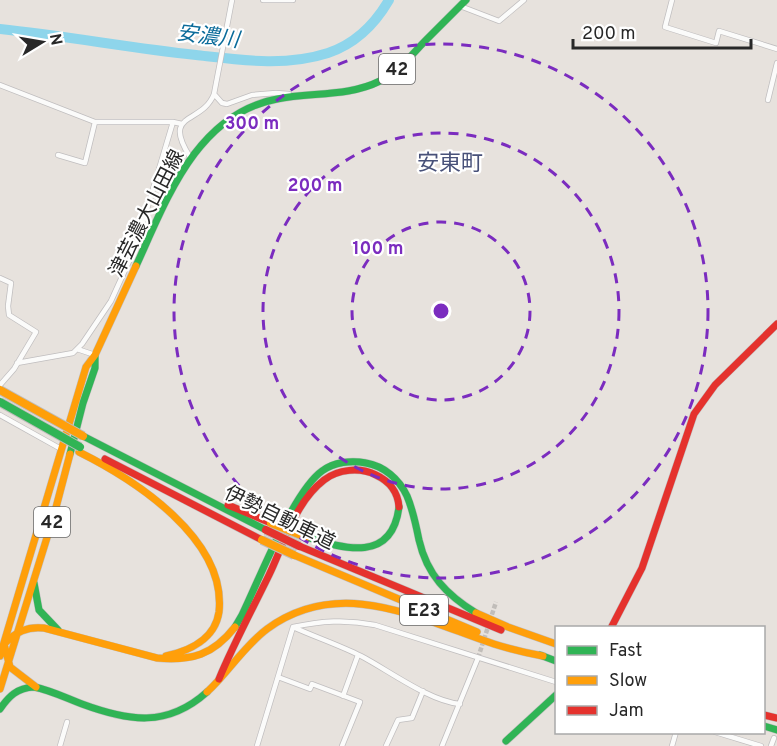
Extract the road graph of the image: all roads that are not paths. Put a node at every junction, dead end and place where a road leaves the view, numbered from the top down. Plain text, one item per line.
1 (263, 0) edge
2 (293, 0) edge
3 (524, 0) edge
4 (672, 0) edge
5 (232, 1) edge
6 (463, 3) edge
7 (777, 49) edge
8 (777, 63) edge
9 (0, 85) edge
10 (214, 94) junction
11 (294, 96) junction
12 (768, 100) dead end
13 (95, 122) junction
14 (173, 122) junction
15 (183, 122) junction
16 (58, 154) dead end
17 (190, 157) junction
18 (140, 248) junction
19 (0, 278) edge
20 (777, 324) edge
21 (77, 349) junction
22 (95, 355) junction
23 (17, 363) junction
24 (0, 385) edge
25 (0, 390) edge
26 (0, 404) edge
27 (0, 415) edge
28 (61, 449) junction
29 (80, 449) junction
30 (269, 527) junction
31 (34, 583) junction
32 (612, 626) edge
33 (292, 627) junction
34 (17, 632) junction
35 (60, 632) junction
36 (4, 644) junction
37 (555, 644) edge
38 (555, 650) edge
39 (358, 655) junction
40 (0, 656) edge
41 (543, 656) junction
42 (157, 658) junction
43 (478, 658) junction
44 (555, 661) edge
45 (7, 665) junction
46 (278, 677) junction
47 (555, 682) edge
48 (216, 684) junction
49 (36, 687) junction
50 (0, 689) edge
51 (423, 691) junction
52 (555, 695) edge
53 (343, 696) junction
54 (460, 704) junction
55 (0, 709) edge
56 (67, 722) dead end
57 (722, 734) edge
58 (775, 734) edge
59 (504, 743) edge
60 (60, 746) edge
61 (258, 746) edge
62 (342, 746) edge
63 (386, 746) edge
64 (442, 746) edge
65 (761, 746) edge
66 (771, 746) edge

1 - 2 street
3 - 6 street
4 - 7 street
5 - 10 street
6 - 11 main road, 津芸濃大山田線 / 42
8 - 12 street
9 - 13 street
10 - 11 street
10 - 15 street
11 - 17 main road, 津芸濃大山田線 / 42
13 - 14 street
13 - 16 street
14 - 15 street
14 - 18 street
15 - 17 street
17 - 18 main road, 津芸濃大山田線 / 42
18 - 21 street
18 - 22 main road, 津芸濃大山田線 / 42
19 - 23 street
20 - 32 main road
21 - 22 street
21 - 23 street
22 - 28 main road, 津芸濃大山田線 / 42
22 - 31 main road, 津芸濃大山田線 / 42
23 - 24 street
25 - 30 main road, bridge
26 - 29 main road, 伊勢自動車道 / E23, bridge
27 - 28 street
28 - 36 main road, 津芸濃大山田線 / 42
29 - 41 main road, 伊勢自動車道 / E23, bridge
29 - 42 main road
30 - 38 main road, 伊勢自動車道 / E23, bridge
30 - 48 main road, bridge
31 - 34 main road, 津芸濃大山田線 / 42
31 - 35 main road
33 - 39 street
33 - 43 street
33 - 46 street
34 - 35 main road
34 - 36 main road
34 - 45 main road, 津芸濃大山田線 / 42
35 - 42 main road
36 - 40 main road, 津芸濃大山田線 / 42
36 - 45 main road
37 - 42 main road
39 - 51 street
39 - 53 street
41 - 44 main road, 伊勢自動車道 / E23
41 - 48 main road
43 - 47 street
43 - 54 street
45 - 49 main road
45 - 50 main road, 津芸濃大山田線 / 42
46 - 53 street
46 - 61 street
48 - 49 main road
49 - 55 main road
51 - 54 street
51 - 63 street
52 - 59 main road
53 - 62 street
54 - 64 street
56 - 60 street
57 - 65 street
58 - 66 street

